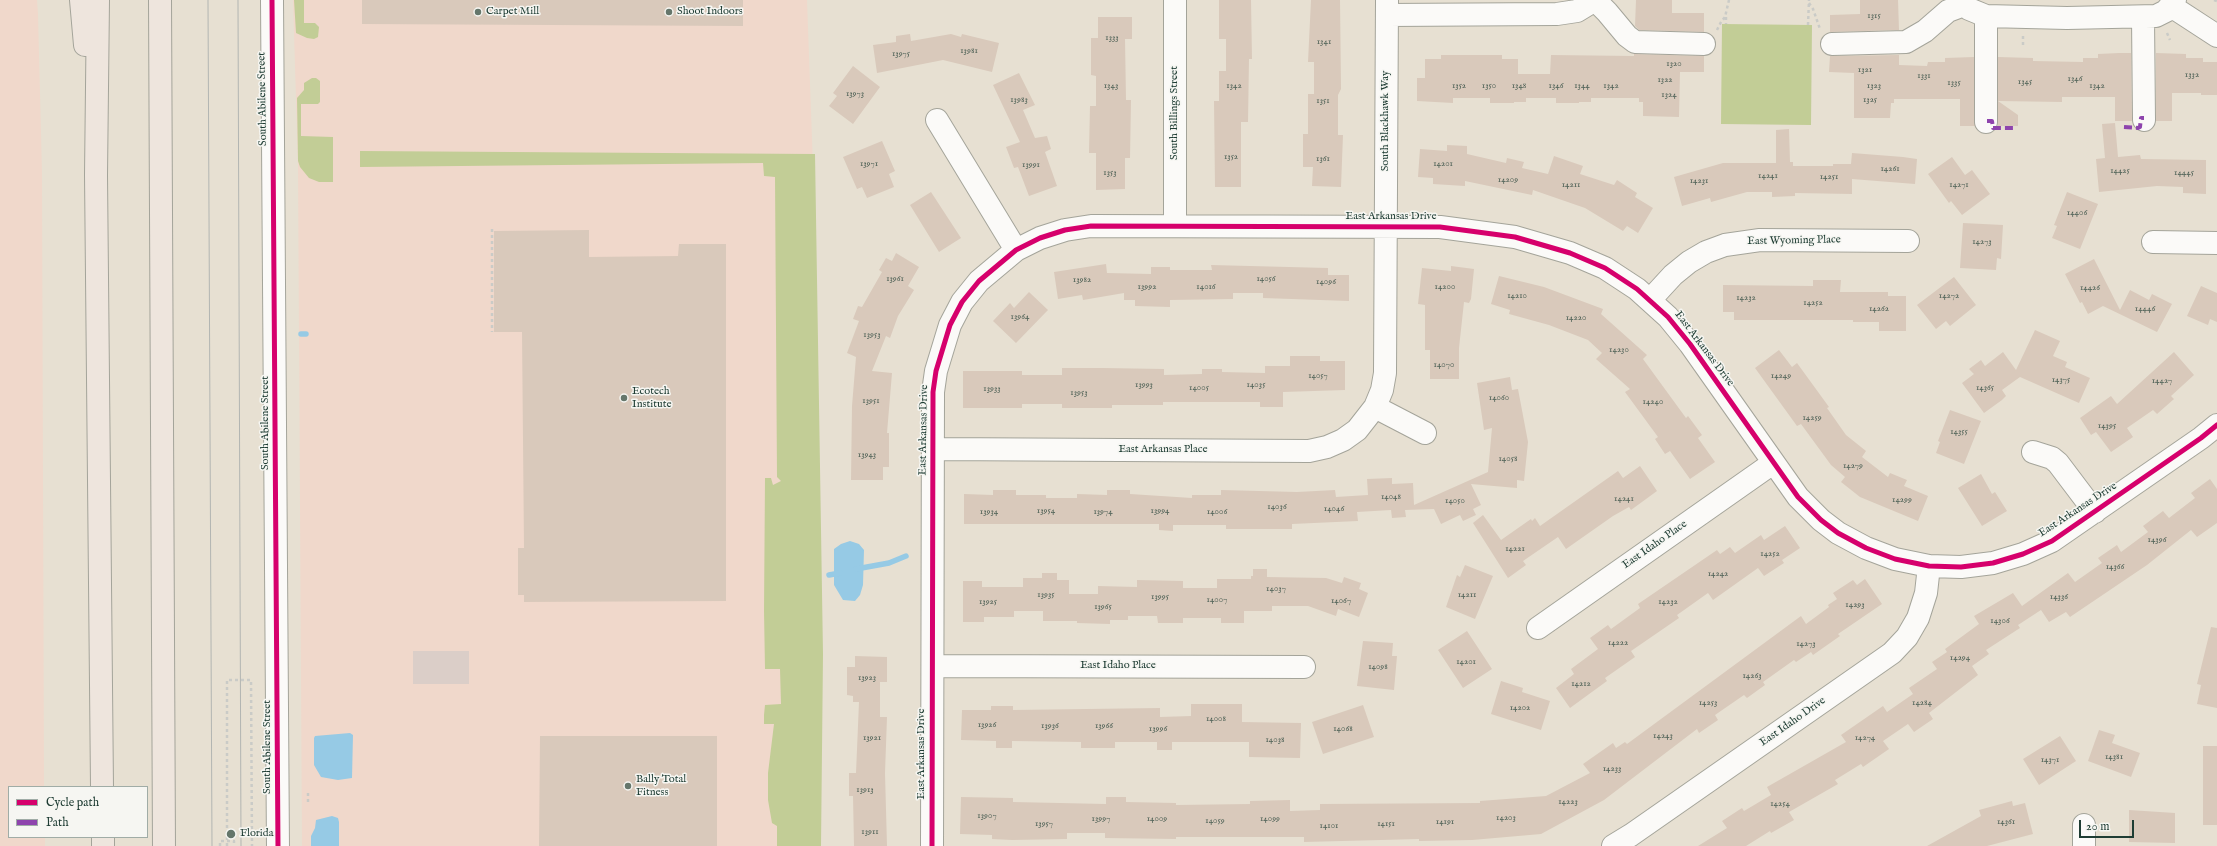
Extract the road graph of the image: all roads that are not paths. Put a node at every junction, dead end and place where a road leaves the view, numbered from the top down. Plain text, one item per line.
1 (81, 0) edge
2 (98, 0) edge
3 (160, 0) edge
4 (272, 0) edge
5 (1175, 0) edge
6 (1595, 0) edge
7 (1962, 2) edge
8 (2173, 3) edge
9 (1387, 8) edge
10 (2067, 9) edge
11 (1986, 16) junction
12 (2143, 18) junction
13 (2217, 36) edge
14 (1704, 44) road end
15 (1832, 44) road end
16 (937, 120) dead end
17 (2144, 120) dead end
18 (1986, 122) dead end
19 (96, 174) junction
20 (1175, 226) junction
21 (1386, 227) junction
22 (1908, 241) dead end
23 (2153, 242) dead end
24 (2217, 243) edge
25 (1016, 250) junction
26 (1650, 300) junction
27 (1375, 407) junction
28 (2217, 424) edge
29 (1425, 433) dead end
30 (933, 449) junction
31 (2033, 452) dead end
32 (1773, 463) junction
33 (2095, 512) junction
34 (1929, 566) junction
35 (1538, 628) dead end
36 (933, 666) junction
37 (1304, 667) dead end
38 (102, 786) edge
39 (164, 846) edge
40 (278, 846) edge
41 (932, 846) edge
42 (1613, 846) edge

1 - 19 highway
2 - 19 highway
3 - 39 highway
4 - 40 street, South Abilene Street
5 - 20 street, South Billings Street
6 - 9 street, South Blackhawk Way
6 - 14 street
7 - 11 street
7 - 15 street
8 - 12 street
8 - 13 street
9 - 21 street, South Blackhawk Way
10 - 11 street
10 - 12 street
11 - 18 street
12 - 17 street
16 - 25 street
19 - 38 highway
20 - 21 street, East Arkansas Drive
20 - 25 street, East Arkansas Drive
21 - 26 street, East Arkansas Drive
21 - 27 street, East Arkansas Place
22 - 26 street, East Wyoming Place
23 - 24 street
25 - 30 street, East Arkansas Drive
26 - 32 street, East Arkansas Drive
27 - 29 street
27 - 30 street, East Arkansas Place
28 - 33 street, East Arkansas Drive
30 - 36 street, East Arkansas Drive
31 - 33 street, East Arkansas Drive
32 - 34 street, East Arkansas Drive
32 - 35 street, East Idaho Place
33 - 34 street, East Arkansas Drive
34 - 42 street, East Idaho Drive
36 - 37 street, East Idaho Place
36 - 41 street, East Arkansas Drive

